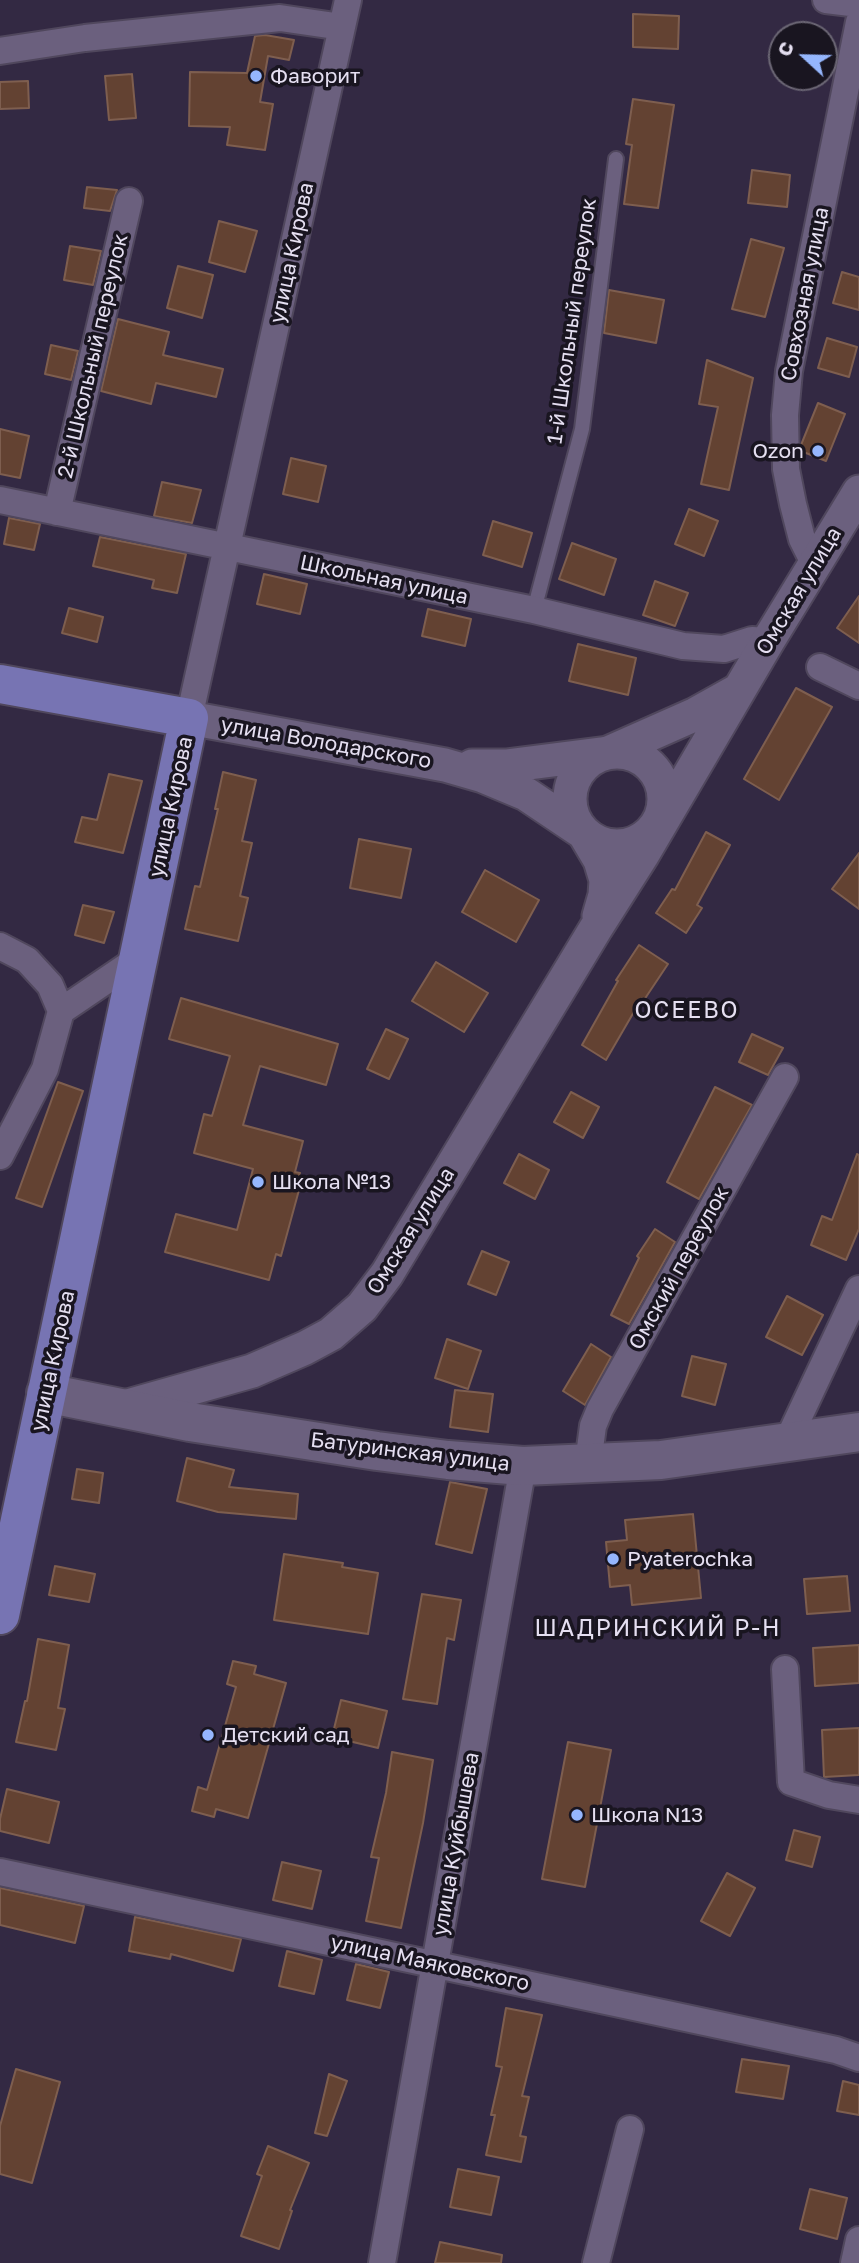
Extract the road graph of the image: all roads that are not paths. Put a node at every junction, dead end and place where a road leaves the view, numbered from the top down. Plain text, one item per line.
1 (348, 0) edge
2 (826, 0) edge
3 (859, 4) edge
4 (859, 22) edge
5 (342, 27) junction
6 (0, 51) edge
7 (615, 159) dead end
8 (130, 201) dead end
9 (859, 492) edge
10 (0, 500) edge
11 (57, 512) junction
12 (226, 547) junction
13 (815, 565) junction
14 (534, 610) junction
15 (768, 641) junction
16 (820, 667) dead end
17 (0, 684) edge
18 (859, 686) edge
19 (740, 689) junction
20 (189, 718) junction
21 (608, 753) junction
22 (446, 765) junction
23 (661, 823) junction
24 (584, 833) junction
25 (596, 928) junction
26 (0, 946) edge
27 (139, 958) junction
28 (61, 1011) junction
29 (785, 1077) dead end
30 (0, 1156) edge
31 (859, 1290) edge
32 (46, 1393) junction
33 (121, 1408) junction
34 (859, 1432) edge
35 (787, 1442) junction
36 (588, 1463) junction
37 (523, 1466) junction
38 (0, 1615) edge
39 (785, 1668) dead end
40 (859, 1800) edge
41 (0, 1872) edge
42 (435, 1964) junction
43 (859, 2058) edge
44 (630, 2129) dead end
45 (859, 2240) edge
46 (382, 2263) edge
47 (596, 2263) edge
48 (854, 2263) edge

1 - 5 street, улица Кирова
2 - 3 street
4 - 13 street, Совхозная улица
5 - 6 street
5 - 12 street, улица Кирова
7 - 14 lane, 1-й Школьный переулок
8 - 11 street, 2-й Школьный переулок
9 - 13 street, Омская улица
10 - 11 street, Школьная улица
11 - 12 street, Школьная улица
12 - 14 street, Школьная улица
12 - 20 street, улица Кирова
13 - 15 street, Омская улица
14 - 15 street, Школьная улица
15 - 19 street, Омская улица
16 - 18 street
17 - 20 main road, улица Володарского
19 - 21 street
19 - 23 street, Омская улица
20 - 22 street, улица Володарского
20 - 27 main road, улица Кирова
21 - 22 street, улица Володарского
21 - 23 street
21 - 24 street
22 - 24 street, улица Володарского
23 - 24 street
23 - 25 street, Омская улица
24 - 25 street, Омская улица
25 - 33 street, Омская улица
26 - 28 street
27 - 28 street
27 - 32 main road, улица Кирова
28 - 30 street
29 - 36 street, Омский переулок
31 - 35 street
32 - 33 main road, Батуринская улица
32 - 38 main road, улица Кирова
33 - 37 main road, Батуринская улица
34 - 35 main road, Батуринская улица
35 - 36 main road, Батуринская улица
36 - 37 main road, Батуринская улица
37 - 42 street, улица Куйбышева
39 - 40 street
41 - 42 street, улица Маяковского
42 - 43 street, улица Маяковского
42 - 46 street, улица Куйбышева
44 - 47 street
45 - 48 street

